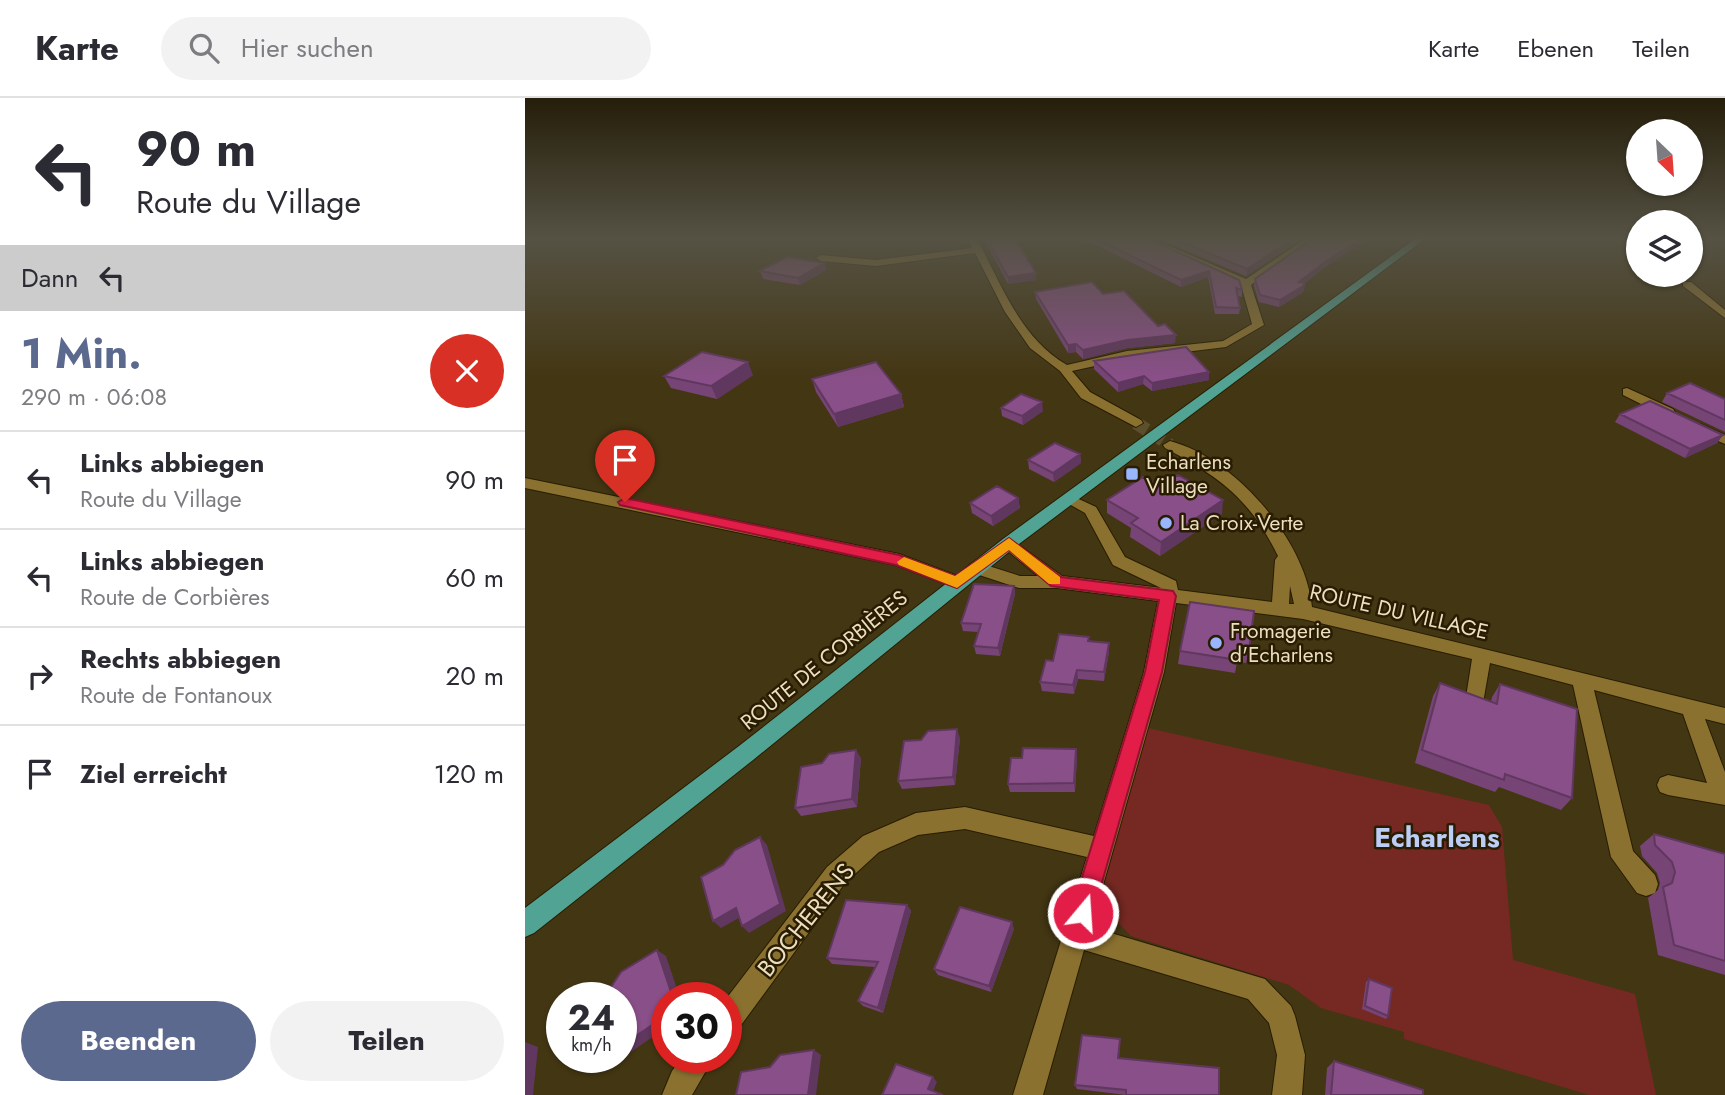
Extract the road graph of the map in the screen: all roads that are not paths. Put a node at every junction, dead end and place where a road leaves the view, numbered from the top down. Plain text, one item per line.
1 (997, 286) edge
2 (1246, 286) edge
3 (1356, 286) edge
4 (1691, 287) edge
5 (1725, 315) edge
6 (1065, 369) junction
7 (1627, 393) dead end
8 (1136, 423) tunnel mouth
9 (1725, 440) edge
10 (1170, 445) tunnel mouth
11 (525, 484) edge
12 (1068, 499) junction
13 (1009, 542) junction
14 (1282, 548) junction
15 (977, 568) junction
16 (957, 582) junction
17 (1057, 582) junction
18 (1168, 596) junction
19 (1280, 608) junction
20 (1304, 612) junction
21 (1482, 654) junction
22 (1581, 679) junction
23 (1476, 697) edge
24 (1691, 708) junction
25 (1725, 716) edge
26 (1668, 785) dead end
27 (1103, 849) junction
28 (1646, 884) dead end
29 (525, 924) edge
30 (1076, 935) junction
31 (742, 1001) edge
32 (688, 1073) edge
33 (677, 1095) edge
34 (1028, 1095) edge
35 (1287, 1095) edge

1 - 6 street
2 - 6 street
3 - 12 main road, ROUTE DE CORBIÈRES
4 - 5 street
6 - 8 street
7 - 9 street
10 - 14 street
11 - 16 street
12 - 13 main road, ROUTE DE CORBIÈRES
12 - 18 street
13 - 15 main road, ROUTE DE CORBIÈRES
13 - 17 street
14 - 19 street
14 - 20 street
15 - 16 main road, ROUTE DE CORBIÈRES
15 - 17 street, ROUTE DU VILLAGE
16 - 29 main road, ROUTE DE CORBIÈRES
17 - 18 street, ROUTE DU VILLAGE
18 - 19 street, ROUTE DU VILLAGE
18 - 27 street
19 - 20 street, ROUTE DU VILLAGE
20 - 21 street, ROUTE DU VILLAGE
21 - 22 street, ROUTE DU VILLAGE
21 - 23 street
22 - 24 street, ROUTE DU VILLAGE
22 - 28 street
24 - 25 street, ROUTE DU VILLAGE
24 - 26 street
27 - 30 street
27 - 31 street, BOCHERENS
30 - 34 street
30 - 35 street
32 - 33 street

